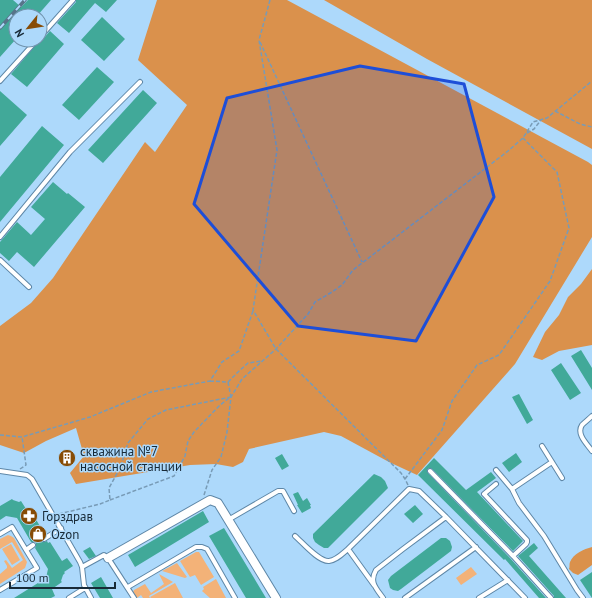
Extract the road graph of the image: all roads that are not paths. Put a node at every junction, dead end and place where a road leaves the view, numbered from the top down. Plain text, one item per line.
1 (73, 0) edge
2 (48, 28) edge
3 (30, 48) edge
4 (0, 81) edge
5 (140, 82) dead end
6 (0, 237) edge
7 (0, 260) edge
8 (29, 287) dead end
9 (592, 416) edge
10 (542, 446) dead end
11 (592, 451) edge
12 (552, 462) junction
13 (496, 470) dead end
14 (0, 471) edge
15 (430, 471) dead end
16 (562, 478) dead end
17 (496, 484) dead end
18 (512, 490) junction
19 (294, 511) dead end
20 (446, 517) junction
21 (228, 520) junction
22 (61, 528) junction
23 (0, 534) edge
24 (295, 536) dead end
25 (44, 539) dead end
26 (33, 545) dead end
27 (476, 547) junction
28 (348, 549) junction
29 (26, 550) junction
30 (513, 556) junction
31 (108, 558) junction
32 (82, 567) junction
33 (508, 580) junction
34 (374, 585) junction
35 (128, 587) junction
36 (85, 588) junction
37 (0, 590) edge
38 (69, 598) edge
39 (91, 598) edge
40 (134, 598) edge
41 (235, 598) edge
42 (276, 598) edge
43 (383, 598) edge
44 (405, 598) edge
45 (479, 598) edge
46 (525, 598) edge
47 (551, 598) edge
48 (583, 598) edge

1 - 2 lane
3 - 4 lane
5 - 6 lane
7 - 8 lane
9 - 11 lane
10 - 12 lane
12 - 16 lane
12 - 18 lane
13 - 18 lane
14 - 22 lane
15 - 30 lane
17 - 30 lane
18 - 48 lane
19 - 21 lane
20 - 27 lane
20 - 28 lane
20 - 34 lane
21 - 31 street
21 - 42 street
22 - 25 lane
22 - 32 lane
23 - 29 lane
24 - 28 lane
26 - 29 lane
27 - 33 lane
27 - 44 lane
28 - 34 lane
29 - 37 lane
30 - 47 lane
31 - 32 lane
31 - 35 lane
32 - 36 lane
33 - 45 lane
33 - 46 lane
34 - 43 lane
35 - 40 lane
35 - 41 lane
36 - 38 lane
36 - 39 lane

